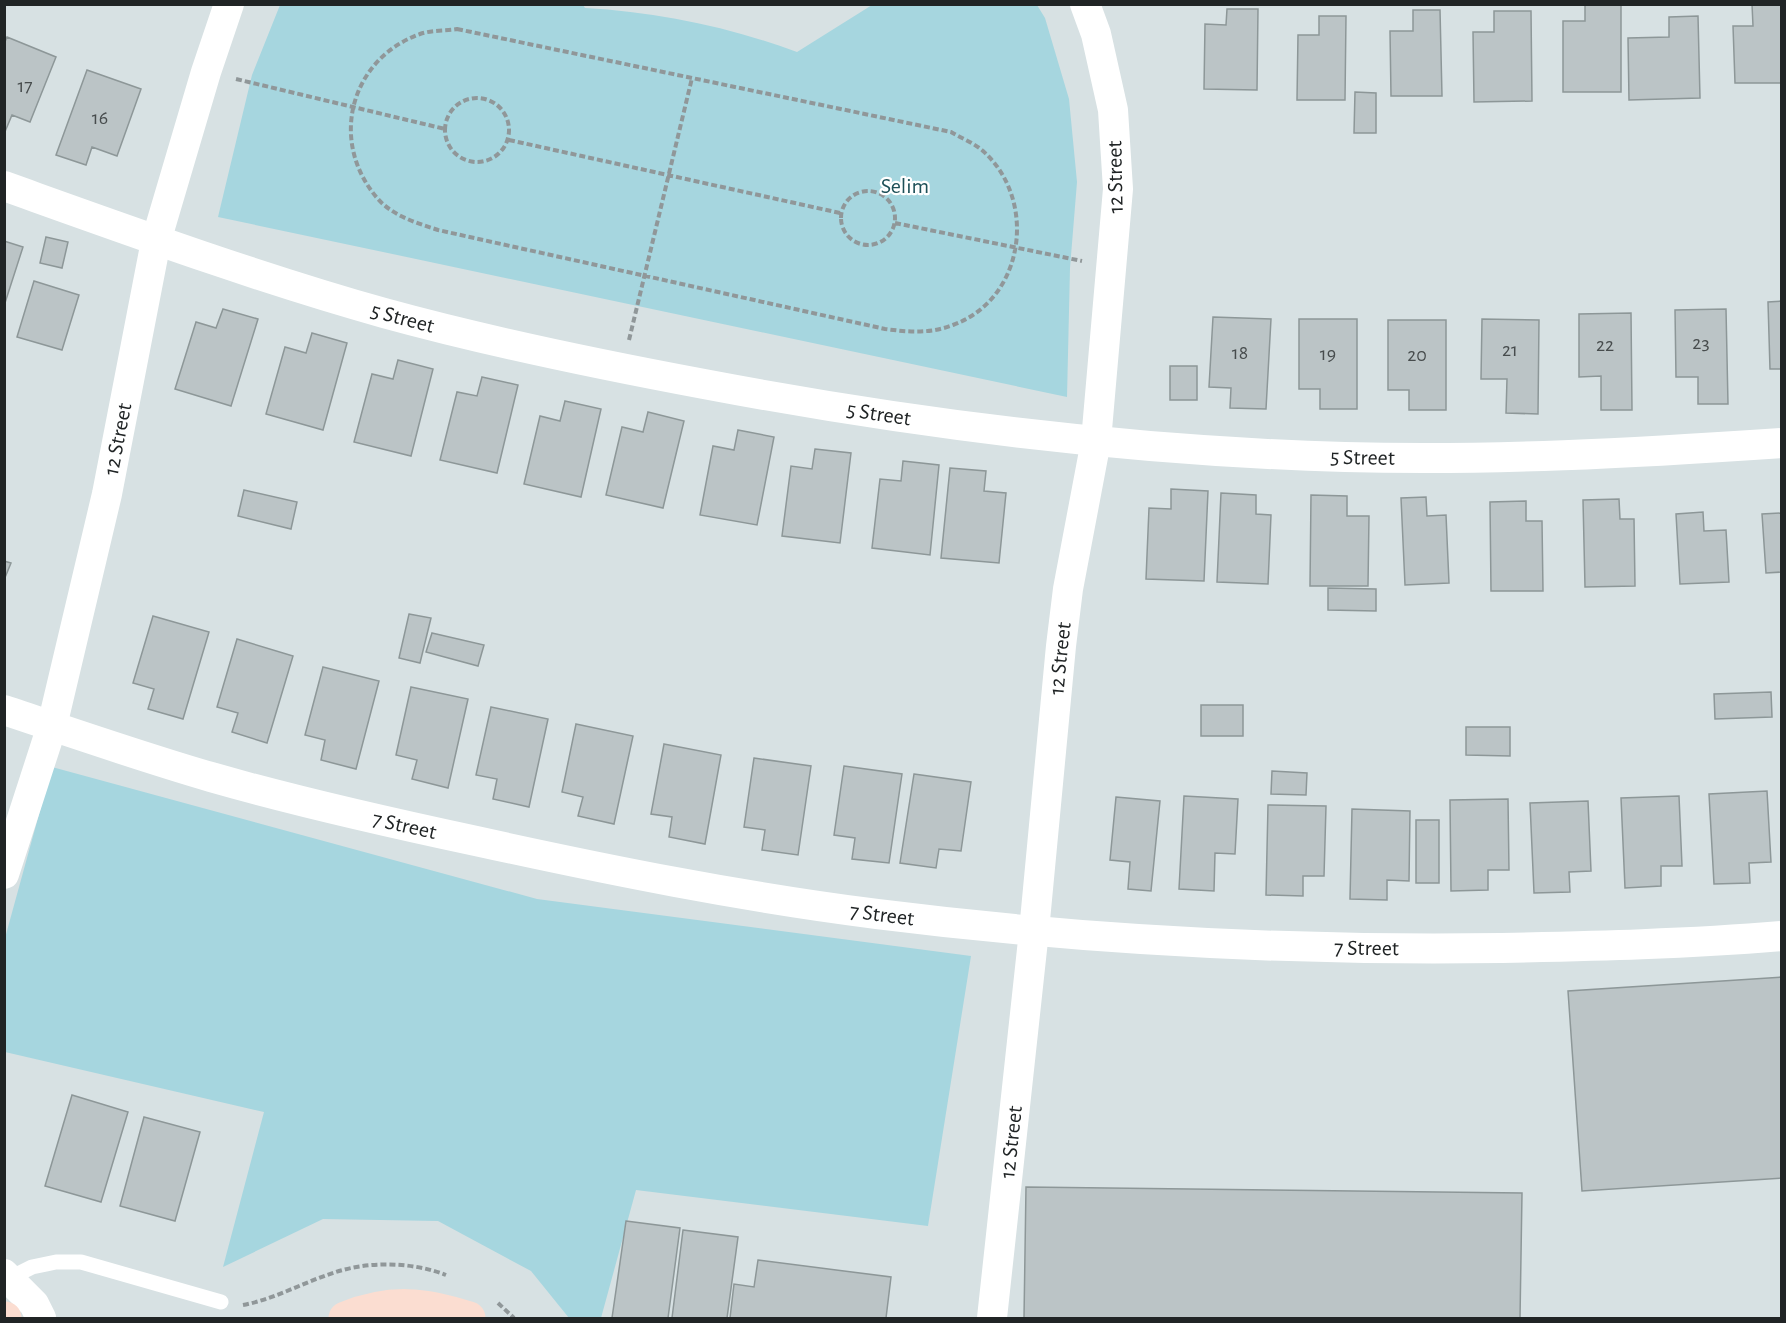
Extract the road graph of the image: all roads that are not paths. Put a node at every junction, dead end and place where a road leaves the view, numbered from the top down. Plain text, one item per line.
1 (229, 4) edge
2 (1085, 4) edge
3 (4, 186) edge
4 (156, 241) junction
5 (1096, 441) junction
6 (1782, 443) edge
7 (4, 710) edge
8 (52, 726) junction
9 (4, 874) edge
10 (1034, 931) junction
11 (1782, 936) edge
12 (7, 1276) edge
13 (221, 1302) dead end
14 (41, 1318) edge
15 (345, 1318) edge
16 (469, 1318) edge
17 (992, 1318) edge

1 - 4 street, 12 Street
2 - 5 street, 12 Street
3 - 4 street, 5 Street
4 - 5 street, 5 Street
4 - 8 street, 12 Street
5 - 6 street, 5 Street
5 - 10 street, 12 Street
7 - 8 street, 7 Street
8 - 9 street, 12 Street
8 - 10 street, 7 Street
10 - 11 street, 7 Street
10 - 17 street, 12 Street
12 - 13 lane
12 - 14 street
15 - 16 street

